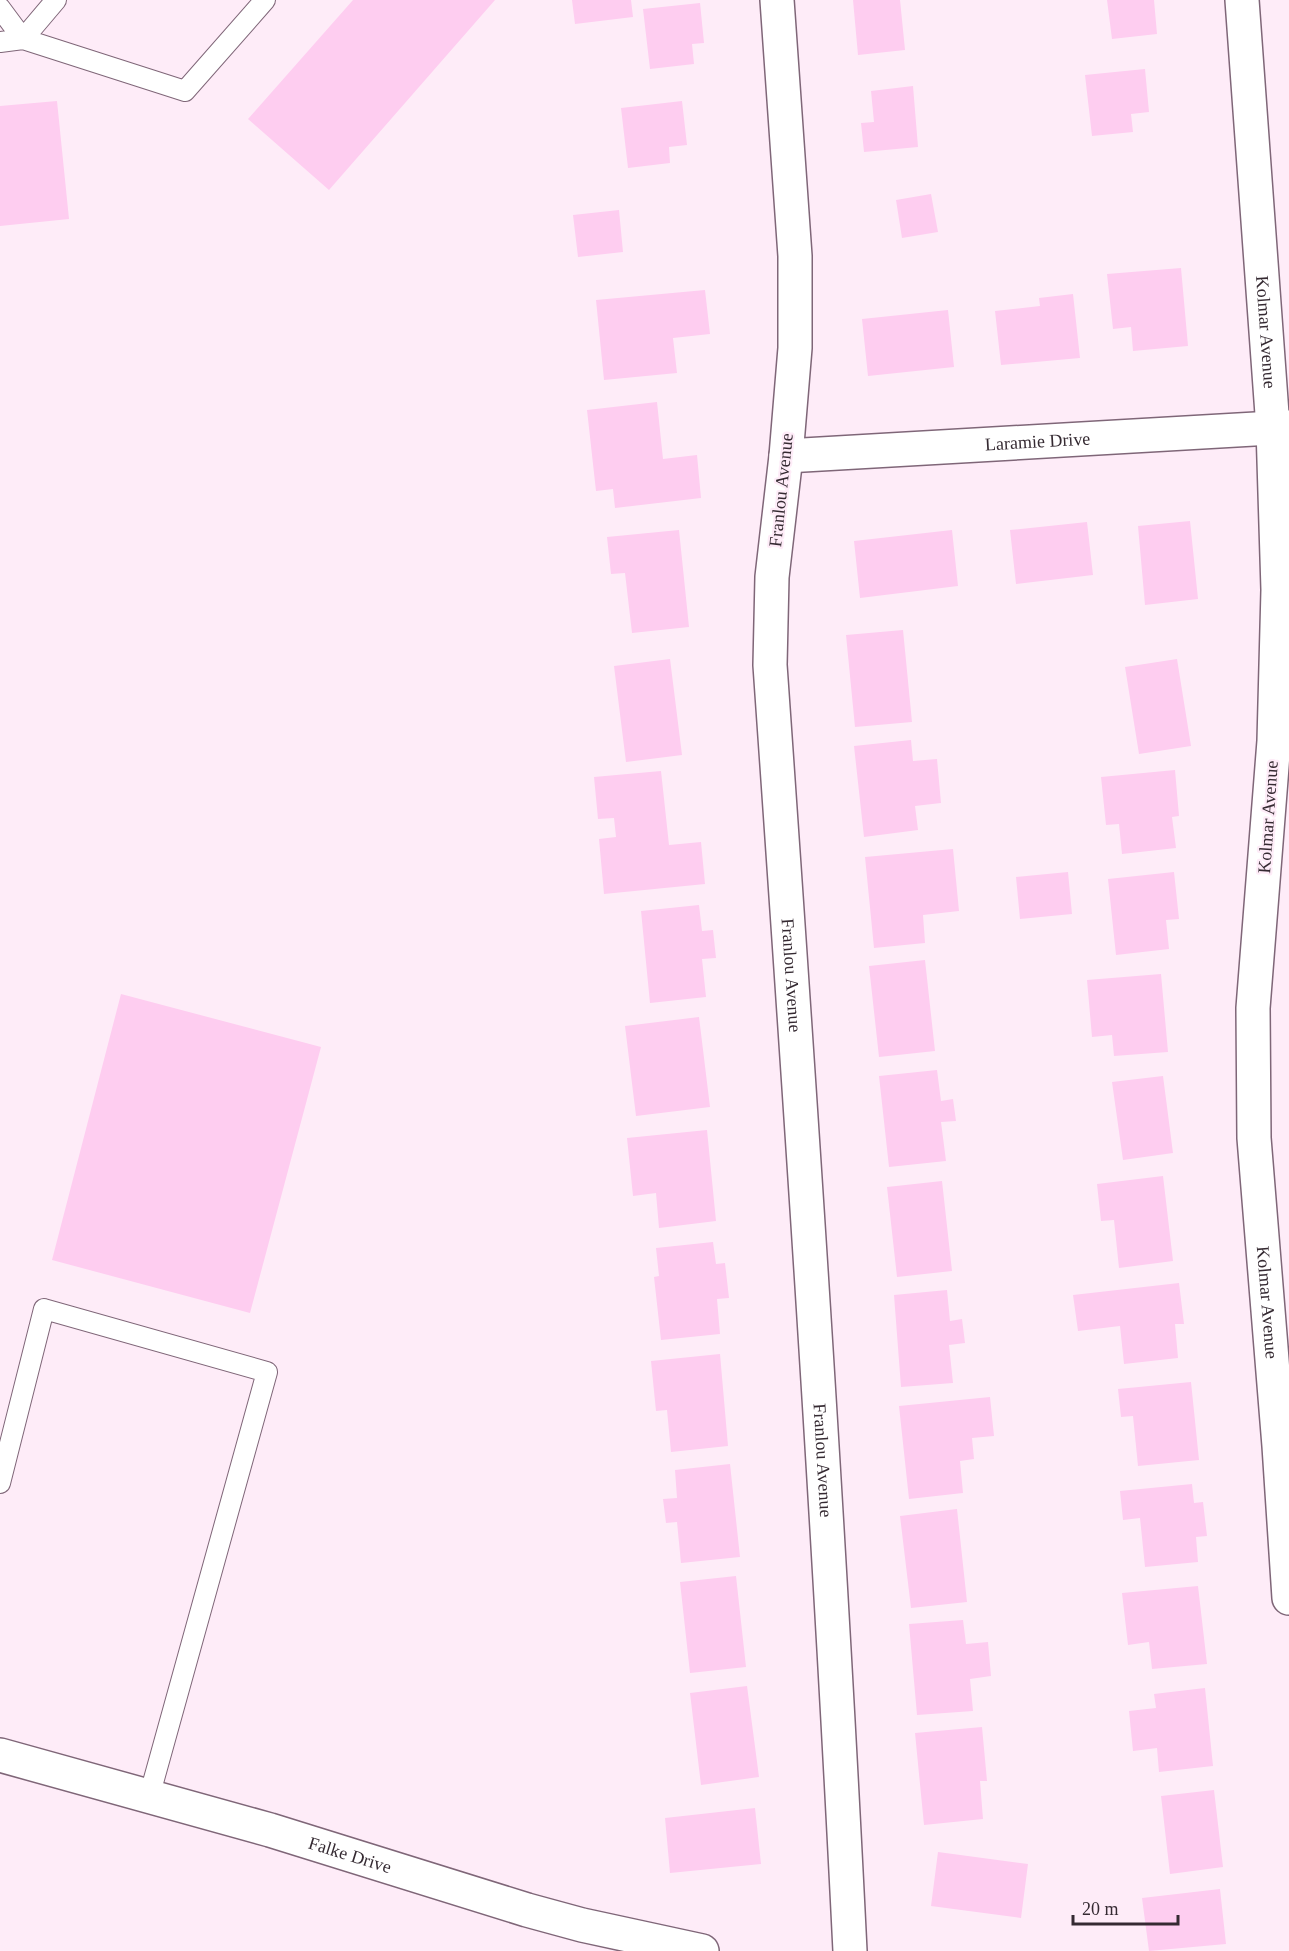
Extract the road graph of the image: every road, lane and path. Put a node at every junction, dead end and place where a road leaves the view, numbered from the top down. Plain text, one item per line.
1 (56, 0) edge
2 (265, 0) edge
3 (777, 0) edge
4 (1242, 0) edge
5 (0, 8) edge
6 (23, 39) junction
7 (0, 42) edge
8 (1281, 427) edge
9 (786, 456) junction
10 (0, 1483) edge
11 (1289, 1598) edge
12 (0, 1755) edge
13 (149, 1797) junction
14 (702, 1951) edge
15 (850, 1951) edge

1 - 6 lane
2 - 6 lane
3 - 9 street, Franlou Avenue
4 - 8 street, Kolmar Avenue
5 - 6 lane
6 - 7 lane
8 - 9 street, Laramie Drive
8 - 11 street, Kolmar Avenue
9 - 15 street, Franlou Avenue
10 - 13 lane
12 - 13 street, Falke Drive
13 - 14 street, Falke Drive

